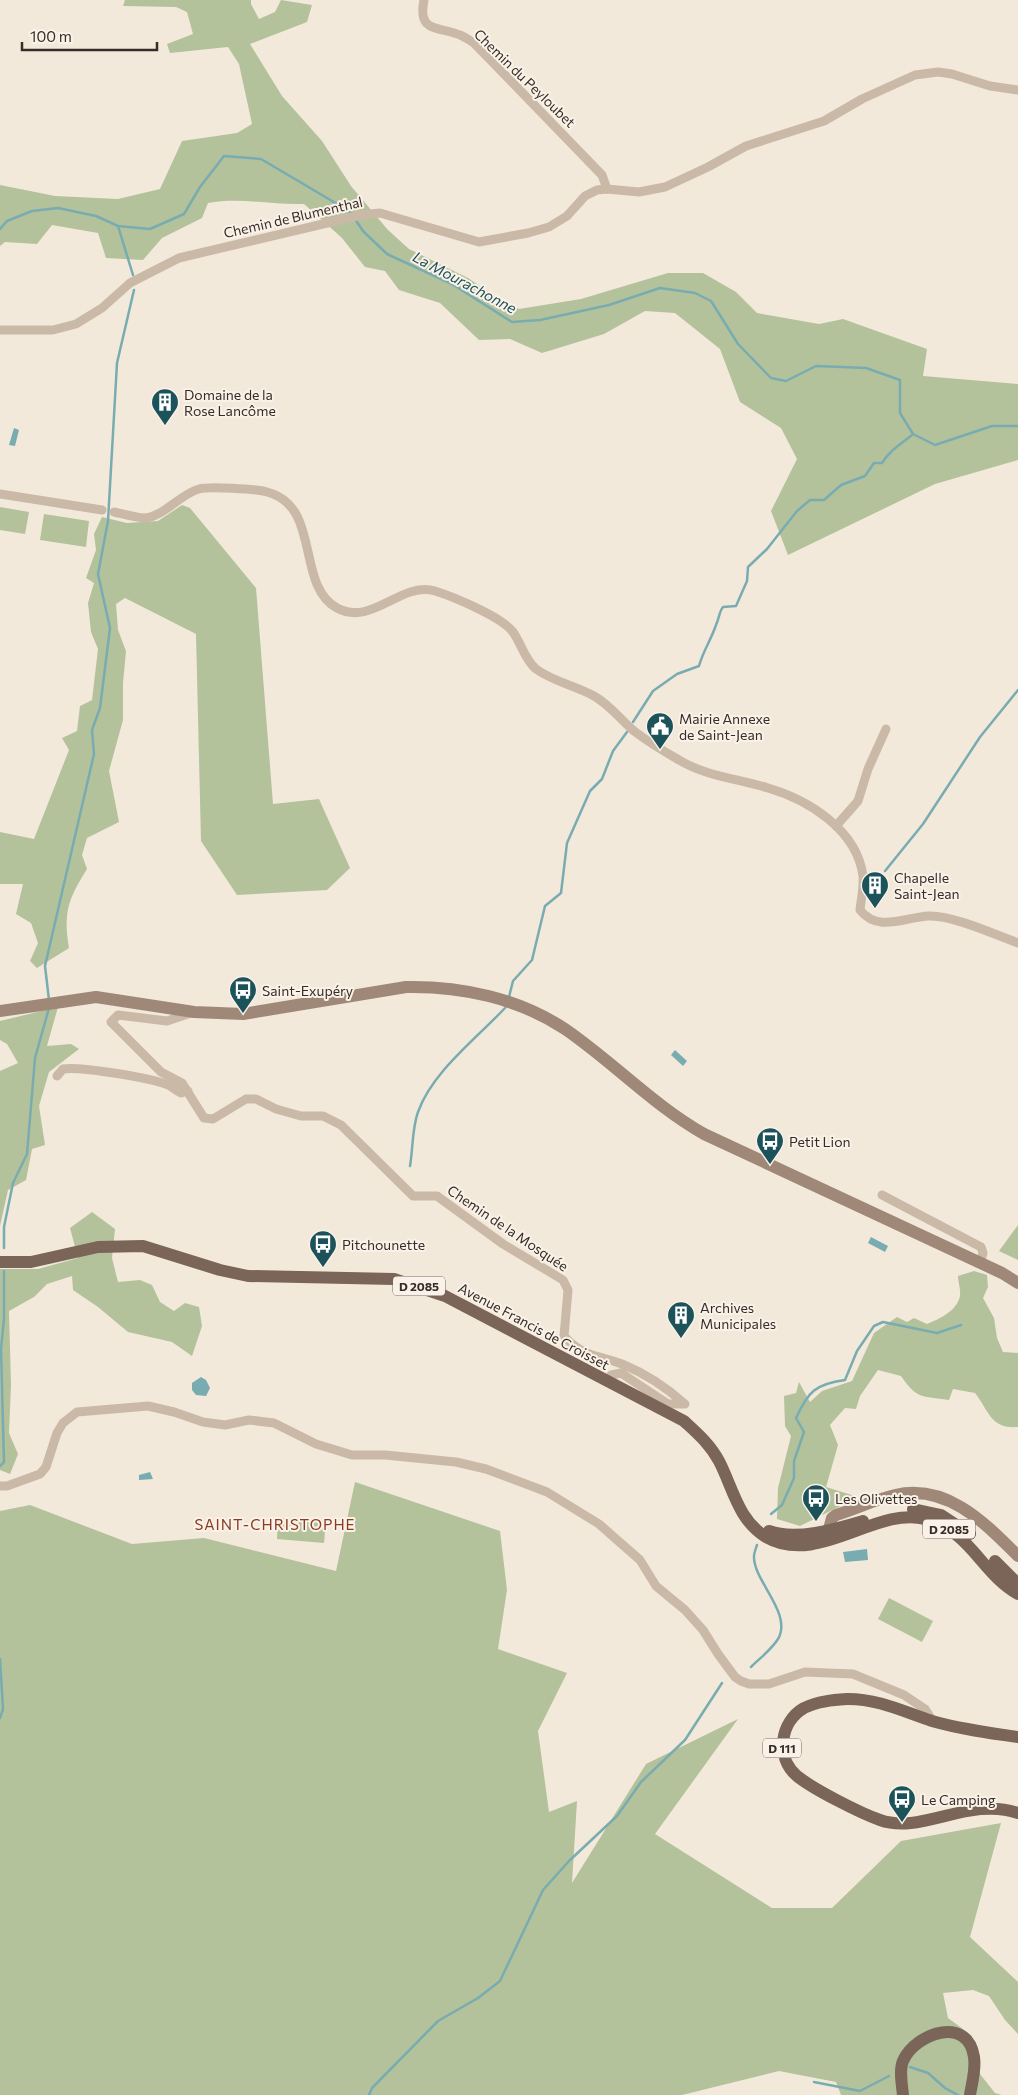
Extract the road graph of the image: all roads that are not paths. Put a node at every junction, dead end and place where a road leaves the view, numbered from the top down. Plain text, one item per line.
1 (424, 0) edge
2 (1018, 90) edge
3 (607, 188) junction
4 (0, 330) edge
5 (0, 494) edge
6 (102, 510) dead end
7 (114, 512) dead end
8 (886, 729) dead end
9 (836, 826) junction
10 (1018, 943) edge
11 (0, 1012) edge
12 (194, 1012) junction
13 (57, 1076) dead end
14 (188, 1091) junction
15 (882, 1195) dead end
16 (0, 1262) edge
17 (980, 1264) junction
18 (1002, 1273) junction
19 (1018, 1277) edge
20 (1018, 1283) edge
21 (607, 1381) junction
22 (0, 1486) edge
23 (755, 1527) junction
24 (829, 1535) junction
25 (1018, 1556) edge
26 (1018, 1584) edge
27 (1018, 1594) edge
28 (932, 1720) junction
29 (1018, 1737) edge
30 (1018, 1813) edge
31 (903, 2095) edge
32 (970, 2095) edge

1 - 3 street, Chemin du Peyloubet
2 - 3 street, Chemin de Blumenthal
3 - 4 street, Chemin de Blumenthal
5 - 6 street
7 - 9 street
8 - 9 street
9 - 10 street
11 - 12 main road
12 - 14 street, Chemin de la Mosquée
12 - 17 main road
13 - 14 street
14 - 21 street, Chemin de la Mosquée
15 - 17 street
16 - 21 main road, Avenue Francis de Croisset / D 2085
17 - 18 main road
18 - 19 main road
18 - 20 main road
21 - 23 main road, Avenue Francis de Croisset / D 2085
22 - 28 street
23 - 24 main road, D 2085
23 - 24 main road, Avenue Francis de Croisset / D 2085
24 - 25 main road
24 - 26 main road, D 2085
24 - 27 main road, D 2085
28 - 29 main road, D 111
28 - 30 main road, D 111
31 - 32 main road

